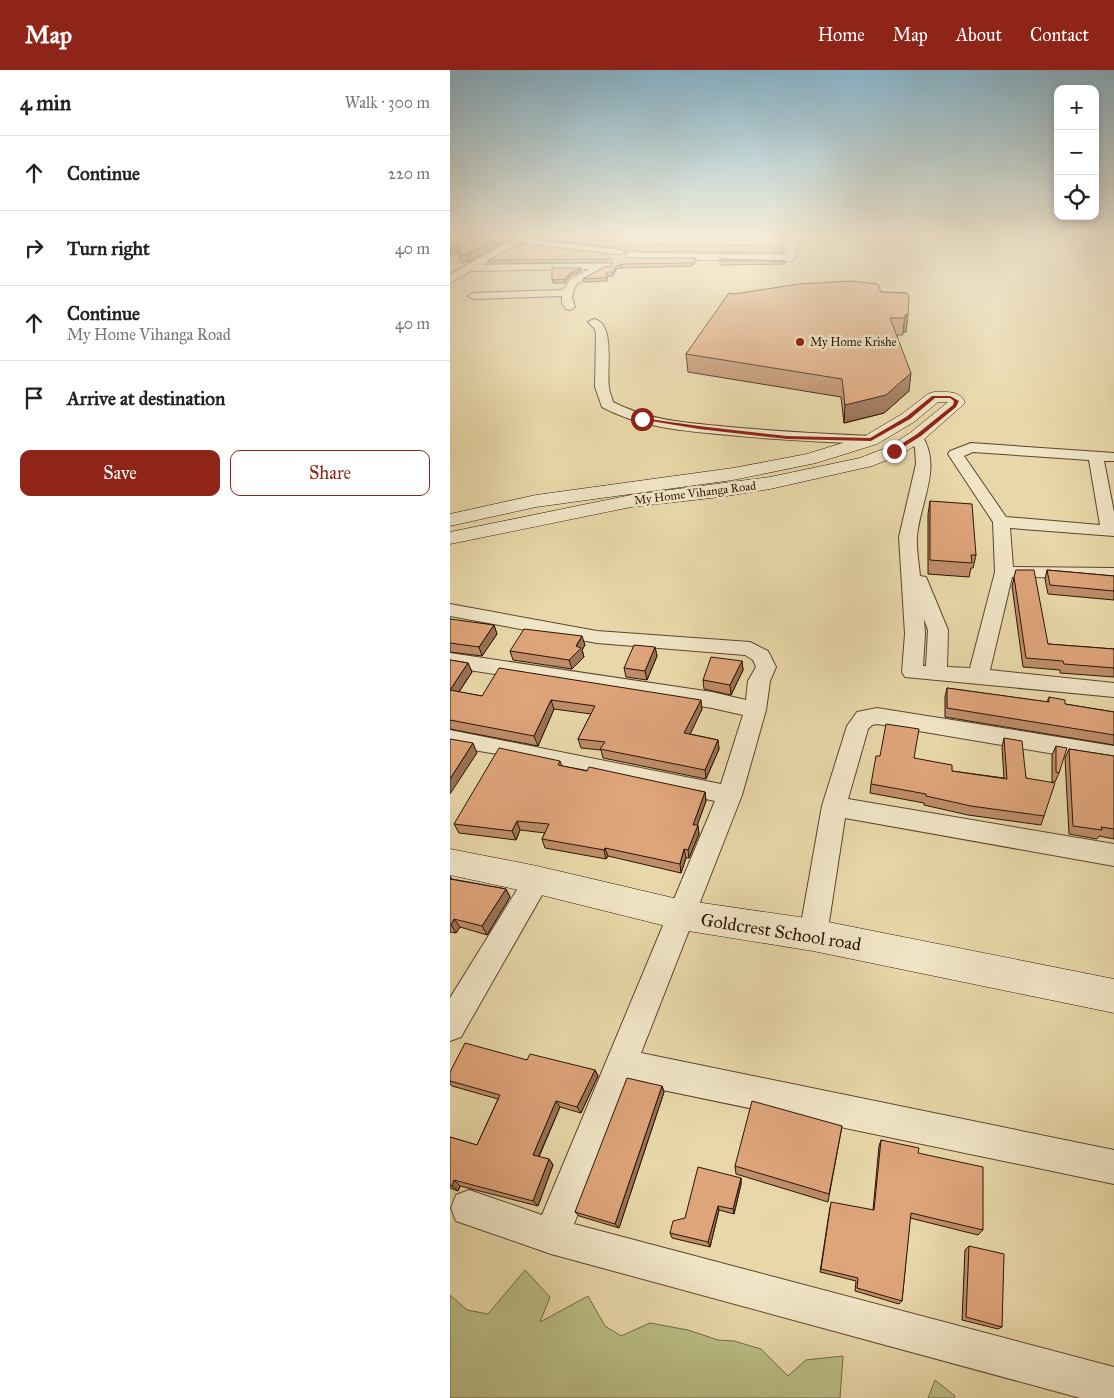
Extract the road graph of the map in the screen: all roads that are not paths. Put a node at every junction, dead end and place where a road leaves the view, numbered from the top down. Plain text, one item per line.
1 (567, 297) edge
2 (570, 307) dead end
3 (594, 322) dead end
4 (931, 425) junction
5 (916, 437) junction
6 (871, 440) junction
7 (1096, 456) junction
8 (1114, 457) edge
9 (450, 520) edge
10 (1002, 522) junction
11 (1112, 531) edge
12 (450, 538) edge
13 (1004, 572) junction
14 (1114, 573) edge
15 (450, 610) edge
16 (450, 660) edge
17 (936, 673) junction
18 (978, 676) junction
19 (1114, 690) edge
20 (755, 710) junction
21 (450, 738) edge
22 (1114, 755) edge
23 (730, 795) junction
24 (834, 806) junction
25 (1114, 855) edge
26 (450, 862) edge
27 (537, 880) junction
28 (682, 915) junction
29 (813, 935) junction
30 (1114, 996) edge
31 (451, 1021) edge
32 (621, 1065) junction
33 (1114, 1167) edge
34 (469, 1208) dead end
35 (551, 1236) junction
36 (1114, 1387) edge

1 - 2 street
3 - 6 street
4 - 5 street, My Home Vihanga Road
4 - 6 street, My Home Vihanga Road
4 - 17 street
5 - 12 street, My Home Vihanga Road
5 - 17 street
6 - 9 street
7 - 8 street
7 - 10 street
7 - 11 street
10 - 11 street
10 - 13 street
13 - 14 street
13 - 18 street
15 - 20 street
16 - 20 street
17 - 18 street
18 - 19 street
20 - 23 street
21 - 23 street
22 - 24 street
23 - 28 street
24 - 25 street
24 - 29 street
26 - 27 street, Goldcrest School road
27 - 28 street, Goldcrest School road
27 - 31 street
28 - 29 street, Goldcrest School road
28 - 32 street
29 - 30 street, Goldcrest School road
32 - 33 street
32 - 35 street
34 - 35 street
35 - 36 street

